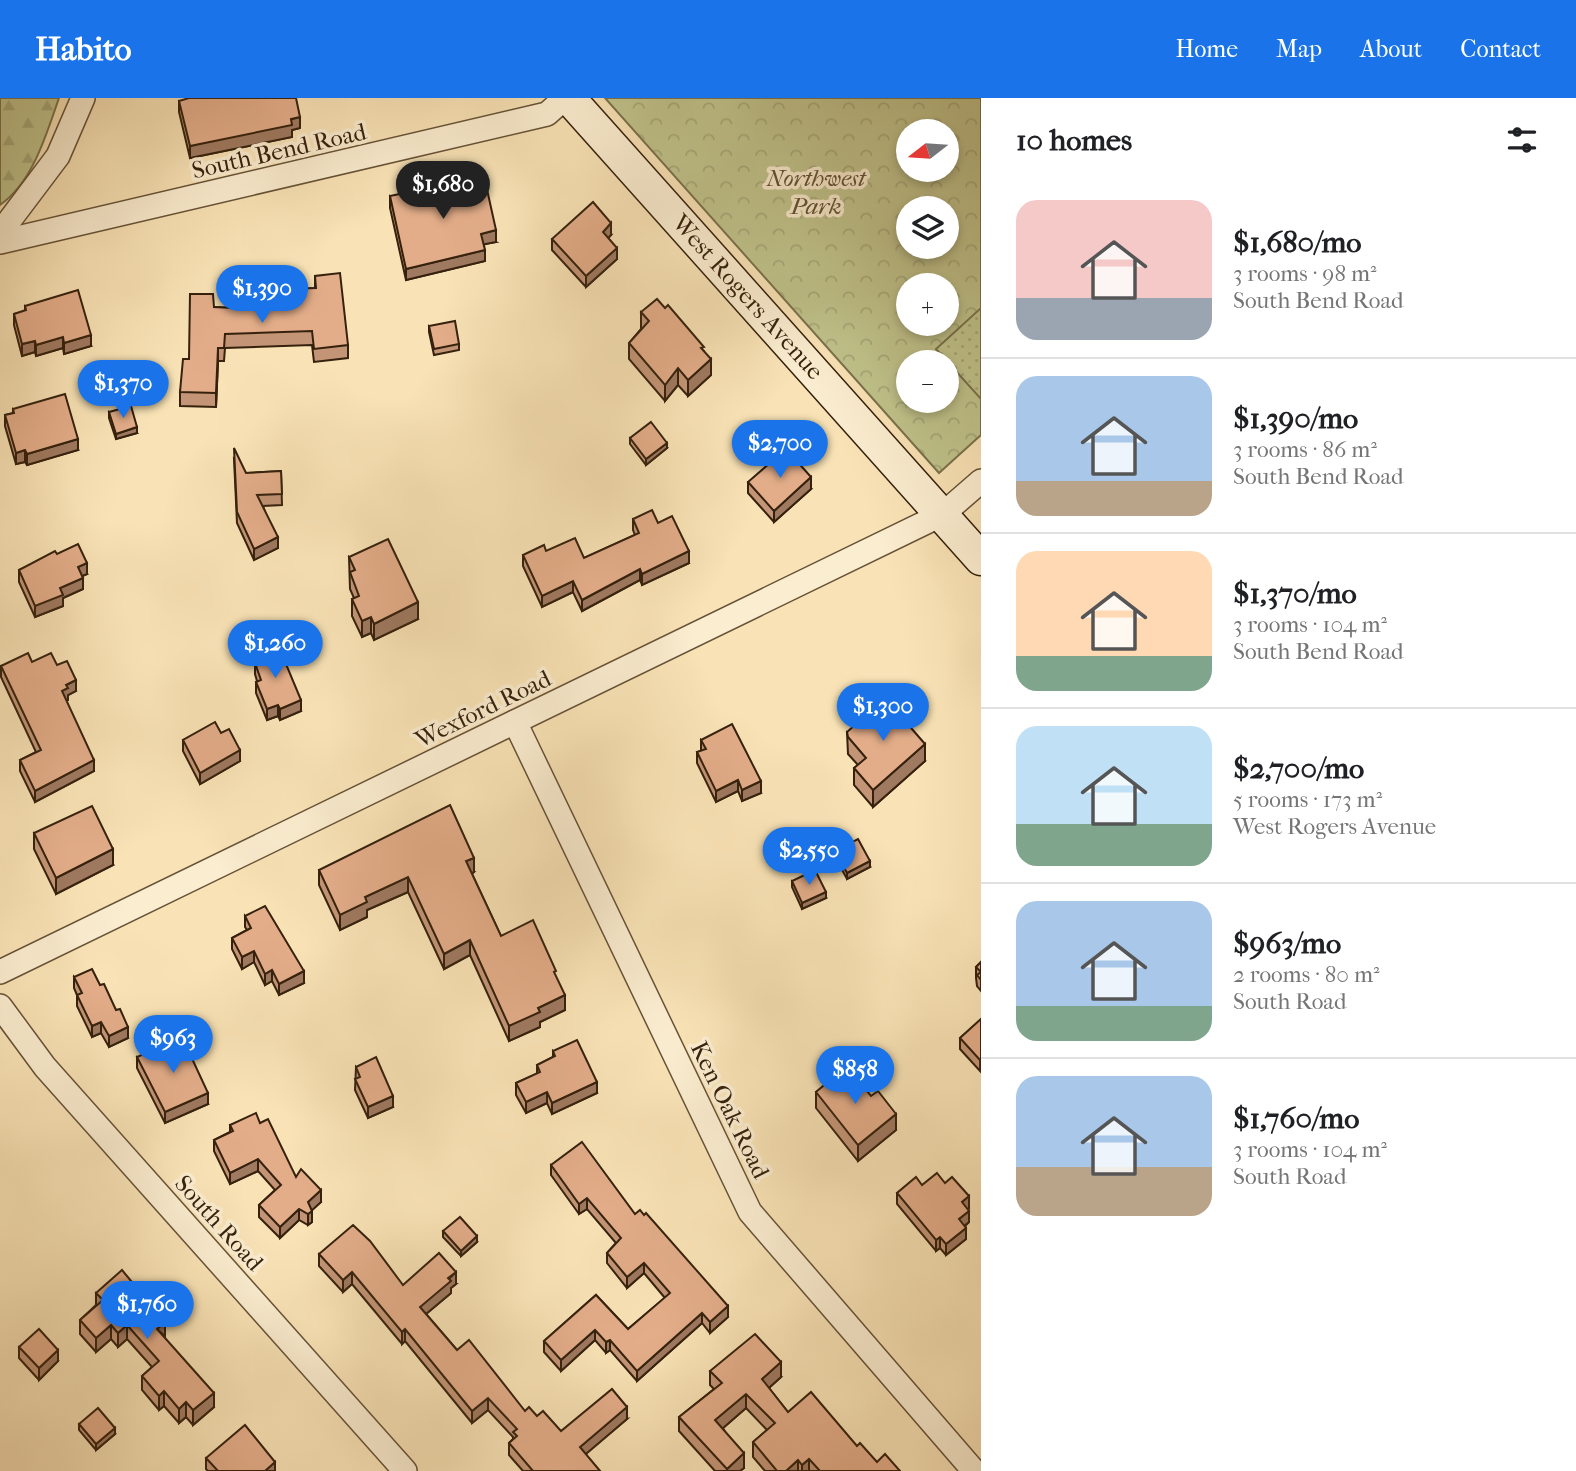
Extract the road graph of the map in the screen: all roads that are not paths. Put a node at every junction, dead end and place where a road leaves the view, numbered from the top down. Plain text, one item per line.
1 (83, 98) edge
2 (567, 98) edge
3 (0, 233) edge
4 (0, 242) edge
5 (981, 481) edge
6 (943, 514) junction
7 (981, 559) edge
8 (515, 722) junction
9 (0, 972) edge
10 (0, 1006) edge
11 (405, 1471) edge
12 (974, 1471) edge

1 - 3 street
2 - 4 street, South Bend Road
2 - 6 street, West Rogers Avenue
5 - 6 street, Wexford Road
6 - 7 street, West Rogers Avenue
6 - 8 street, Wexford Road
8 - 9 street, Wexford Road
8 - 12 street, Ken Oak Road
10 - 11 street, South Road

